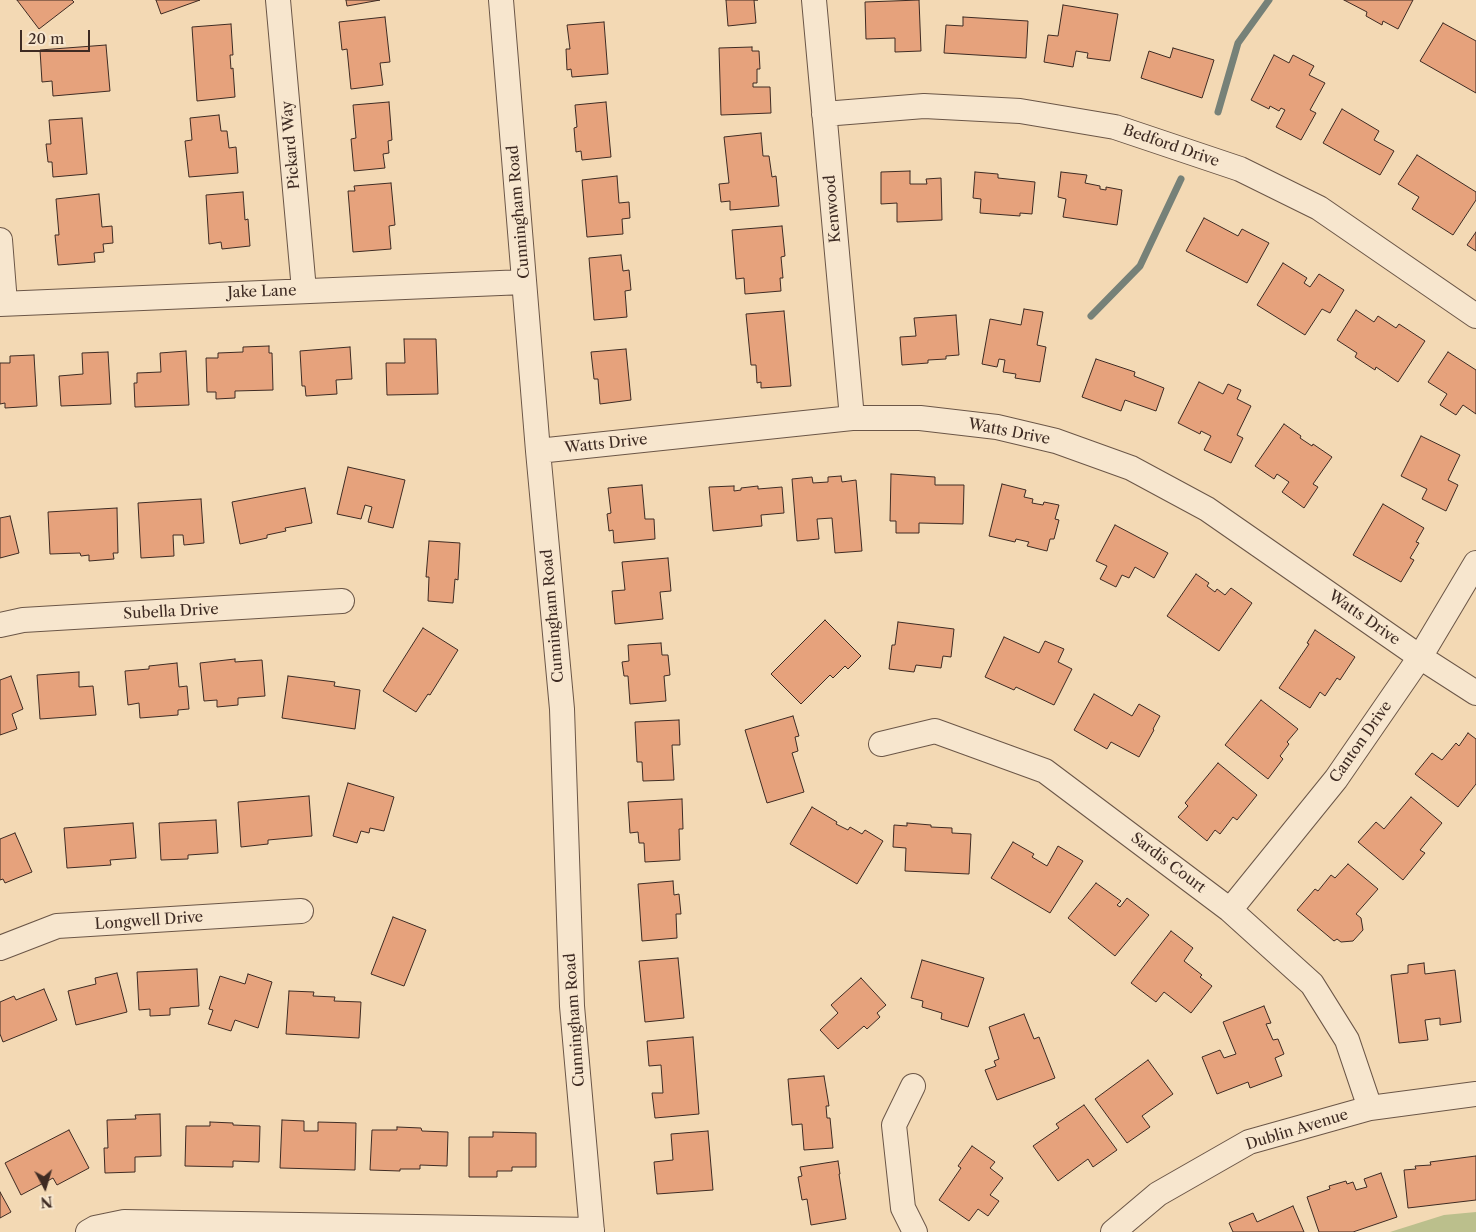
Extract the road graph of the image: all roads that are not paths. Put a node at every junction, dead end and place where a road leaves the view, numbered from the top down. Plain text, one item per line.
1 (278, 0) edge
2 (501, 0) edge
3 (814, 0) edge
4 (824, 114) junction
5 (0, 240) edge
6 (524, 282) junction
7 (304, 290) junction
8 (3, 303) edge
9 (1476, 316) edge
10 (852, 418) junction
11 (538, 451) junction
12 (1476, 563) edge
13 (342, 601) dead end
14 (0, 625) edge
15 (1420, 657) junction
16 (1476, 693) edge
17 (882, 744) dead end
18 (1230, 910) junction
19 (302, 911) dead end
20 (0, 948) edge
21 (914, 1086) dead end
22 (1476, 1094) edge
23 (1370, 1108) junction
24 (592, 1231) edge
25 (88, 1232) edge
26 (915, 1232) edge
27 (1113, 1232) edge

1 - 7 street, Pickard Way
2 - 6 street, Cunningham Road
3 - 4 street, Kenwood
4 - 9 street, Bedford Drive
4 - 10 street, Kenwood
5 - 8 street
6 - 7 street, Jake Lane
6 - 11 street, Cunningham Road
7 - 8 street, Jake Lane
10 - 11 street, Watts Drive
10 - 15 street, Watts Drive
11 - 24 street, Cunningham Road
12 - 15 street, Canton Drive
13 - 14 street, Subella Drive
15 - 16 street, Watts Drive
15 - 18 street, Canton Drive
17 - 18 street, Sardis Court
18 - 23 street, Sardis Court
19 - 20 street, Longwell Drive
21 - 26 street
22 - 23 street, Dublin Avenue
23 - 27 street, Dublin Avenue
24 - 25 street

